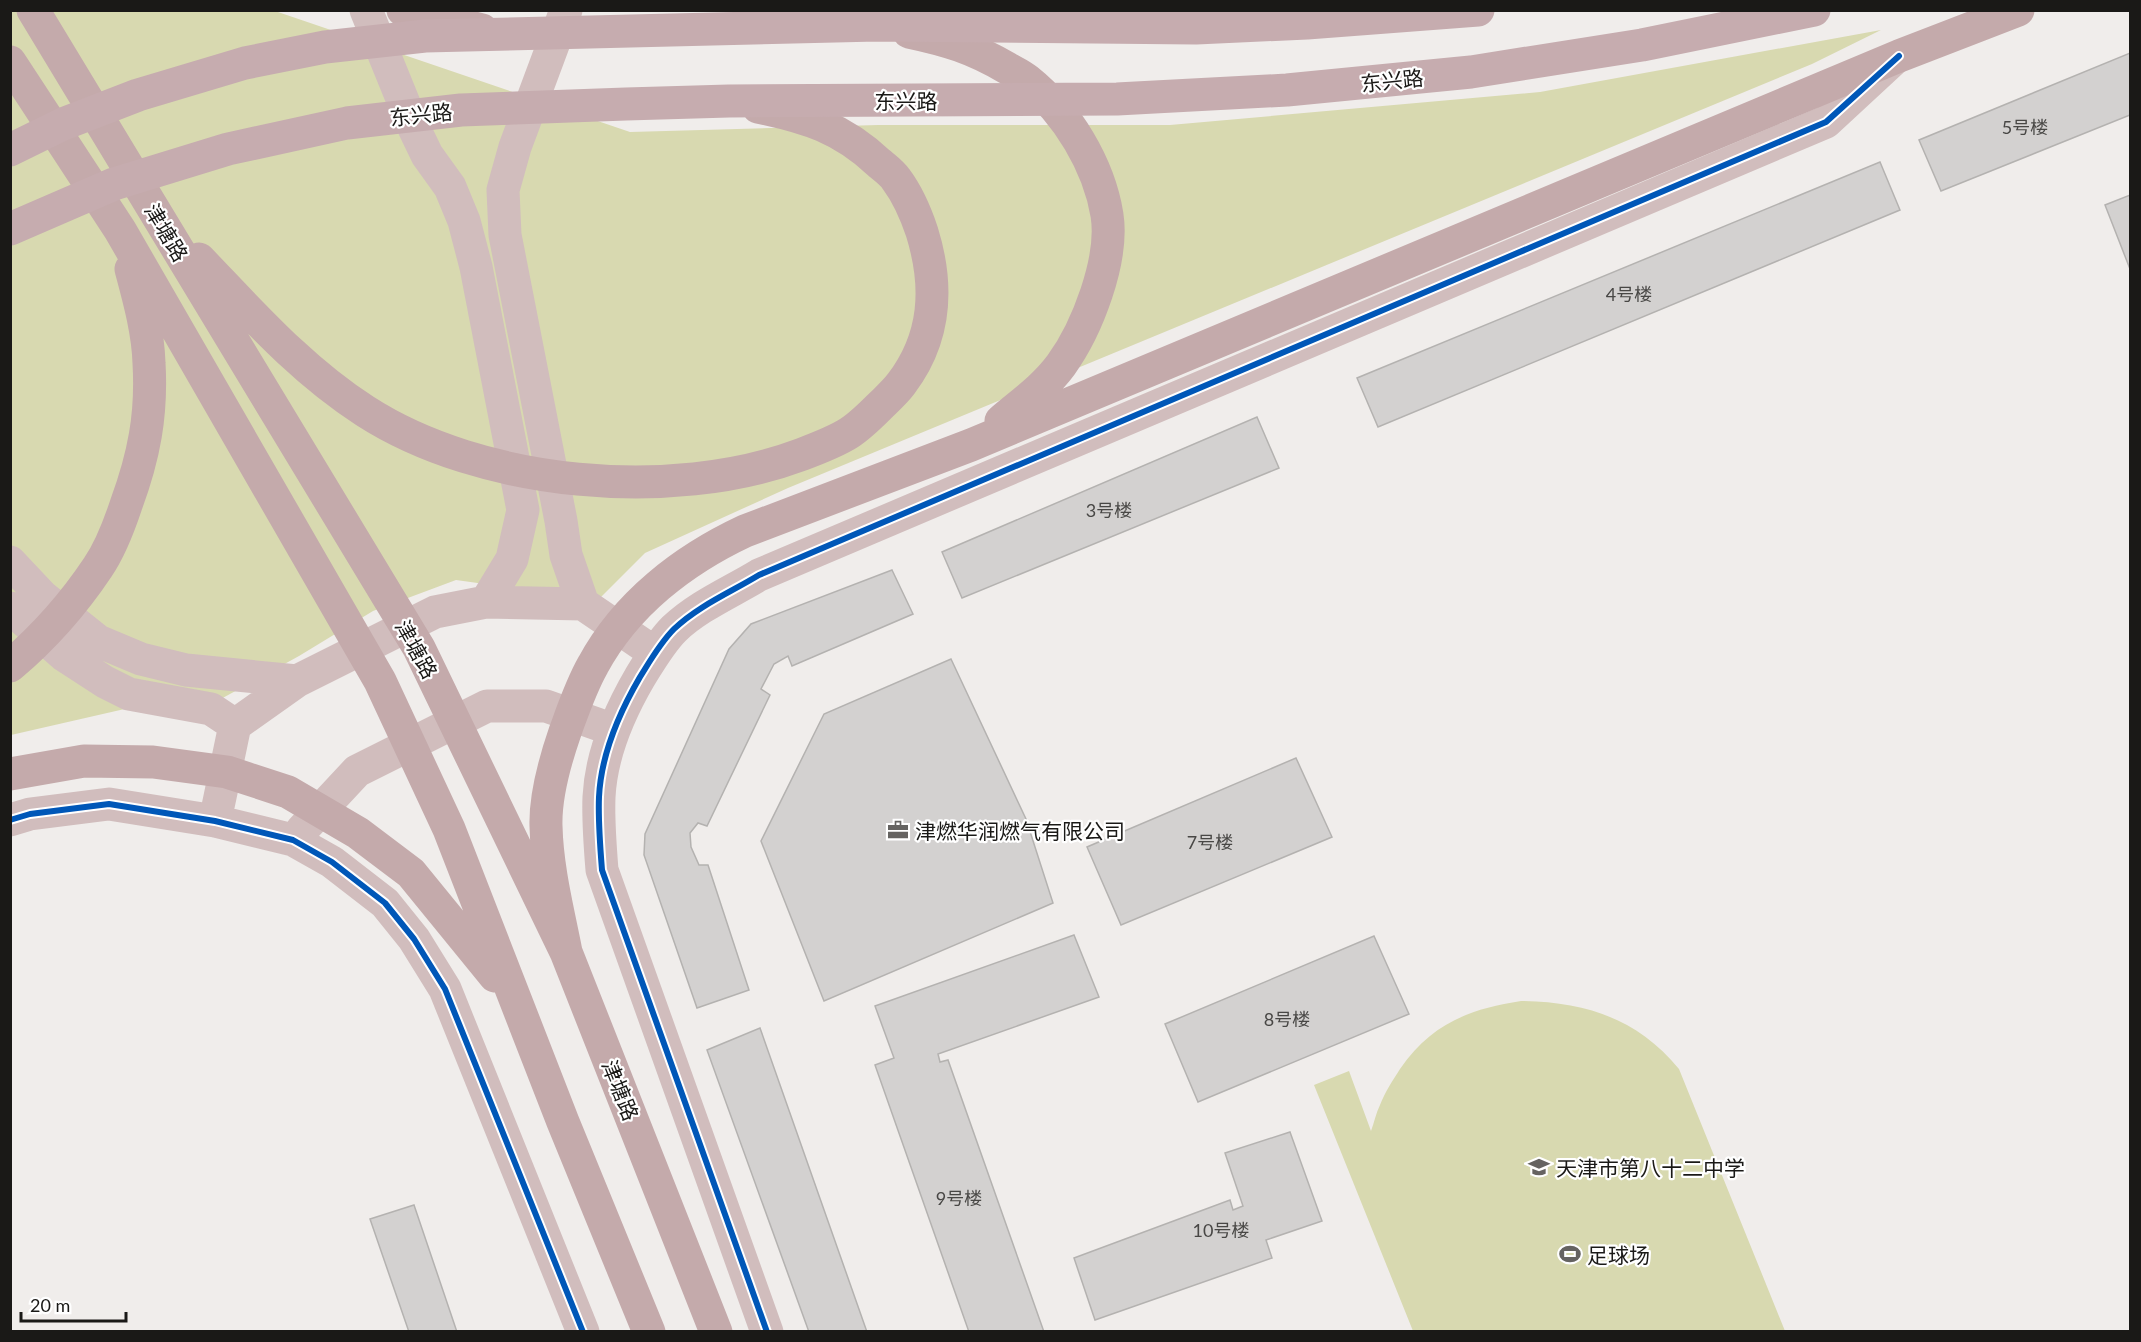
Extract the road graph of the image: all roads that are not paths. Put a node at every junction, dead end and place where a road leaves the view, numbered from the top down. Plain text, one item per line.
1 (33, 10) edge
2 (366, 10) edge
3 (403, 10) edge
4 (566, 10) edge
5 (1478, 10) edge
6 (1814, 10) edge
7 (2018, 10) edge
8 (877, 25) junction
9 (501, 35) junction
10 (1899, 56) junction
11 (10, 62) edge
12 (729, 101) junction
13 (10, 150) edge
14 (156, 213) junction
15 (10, 229) edge
16 (120, 230) junction
17 (971, 445) junction
18 (10, 562) edge
19 (486, 602) junction
20 (583, 604) junction
21 (10, 608) edge
22 (655, 653) junction
23 (10, 666) edge
24 (297, 681) junction
25 (235, 725) junction
26 (614, 730) junction
27 (10, 774) edge
28 (10, 820) edge
29 (215, 821) junction
30 (293, 840) junction
31 (566, 952) junction
32 (519, 1005) junction
33 (714, 1326) edge
34 (583, 1332) edge
35 (649, 1332) edge
36 (767, 1332) edge

1 - 14 main road, 津塘路
2 - 19 street
3 - 9 main road
4 - 20 street
5 - 8 highway
6 - 12 highway, 东兴路
7 - 10 main road
8 - 9 highway
8 - 17 main road
9 - 13 highway
10 - 17 main road
10 - 22 street
11 - 16 main road, 津塘路
12 - 14 main road
12 - 15 highway, 东兴路
14 - 31 main road, 津塘路
16 - 23 main road
16 - 32 main road, 津塘路
17 - 31 main road
18 - 24 street
19 - 20 street
19 - 24 street
20 - 22 street
21 - 25 street
22 - 26 street
24 - 25 street
25 - 29 street
26 - 30 street
26 - 36 street
27 - 32 main road
28 - 29 street
29 - 30 street
30 - 34 street
31 - 33 main road, 津塘路
32 - 35 main road, 津塘路

